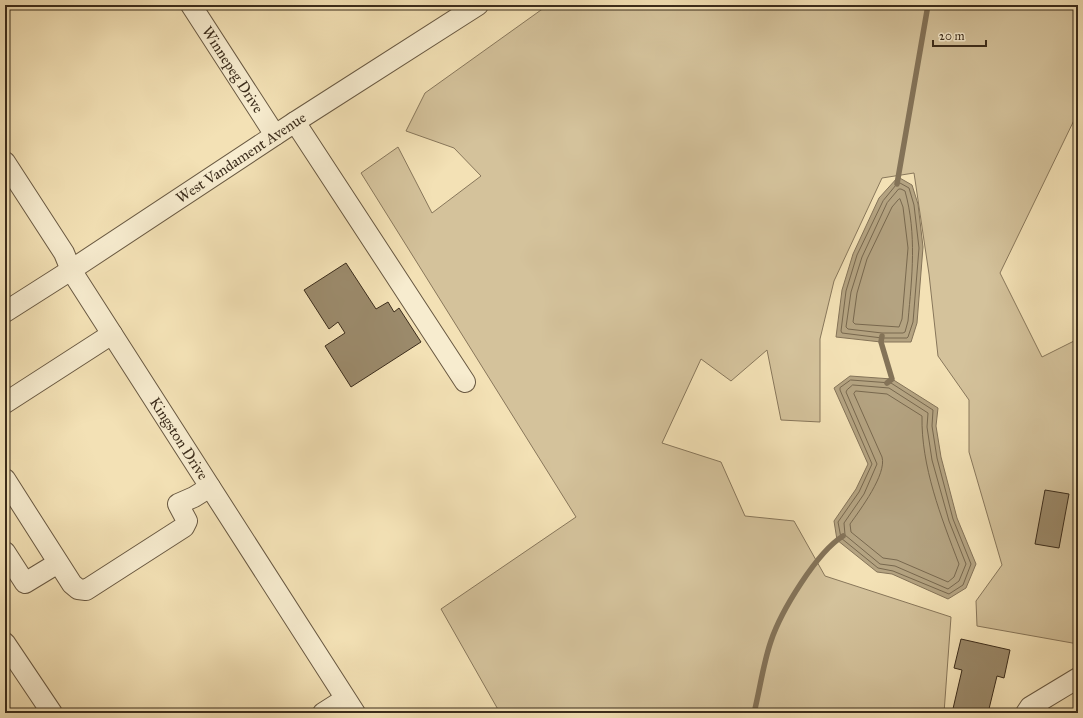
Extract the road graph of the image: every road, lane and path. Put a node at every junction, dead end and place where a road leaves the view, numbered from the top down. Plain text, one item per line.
1 (191, 5) edge
2 (478, 5) edge
3 (296, 122) junction
4 (275, 135) junction
5 (5, 162) edge
6 (71, 270) junction
7 (5, 312) edge
8 (112, 334) junction
9 (465, 382) dead end
10 (5, 403) edge
11 (5, 479) edge
12 (210, 487) junction
13 (5, 552) edge
14 (58, 563) junction
15 (5, 643) edge
16 (1078, 678) edge
17 (350, 706) edge
18 (52, 713) edge
19 (323, 713) edge
20 (1026, 713) edge

1 - 4 street, Winnepeg Drive
2 - 3 street, West Vandament Avenue
3 - 4 street, West Vandament Avenue
3 - 9 street
4 - 6 street, West Vandament Avenue
5 - 6 street, Kingston Drive
6 - 7 street, West Vandament Avenue
6 - 8 street, Kingston Drive
8 - 10 street
8 - 12 street, Kingston Drive
11 - 14 street
12 - 14 street
12 - 17 street, Kingston Drive
13 - 14 street
15 - 18 street
16 - 20 street
17 - 19 street

